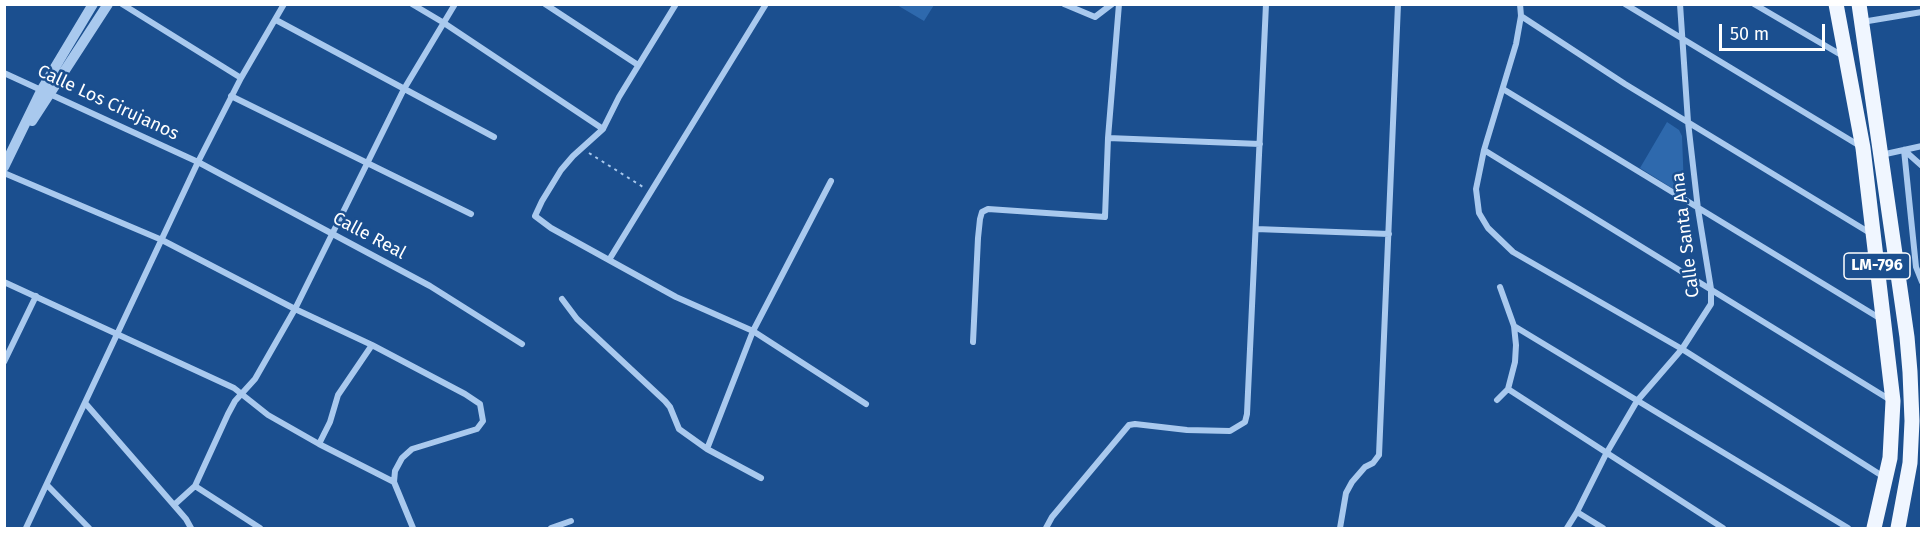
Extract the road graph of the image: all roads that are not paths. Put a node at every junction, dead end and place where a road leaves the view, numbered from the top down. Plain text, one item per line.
1 (93, 4) edge
2 (108, 4) edge
3 (122, 4) edge
4 (284, 4) edge
5 (412, 4) edge
6 (455, 4) edge
7 (545, 4) edge
8 (676, 4) edge
9 (766, 4) edge
10 (1064, 4) edge
11 (1112, 4) edge
12 (1119, 4) edge
13 (1266, 4) edge
14 (1398, 4) edge
15 (1520, 4) edge
16 (1624, 4) edge
17 (1680, 4) edge
18 (1754, 4) edge
19 (1836, 4) edge
20 (1859, 4) edge
21 (1922, 12) edge
22 (1521, 16) junction
23 (276, 20) junction
24 (444, 22) junction
25 (1861, 22) junction
26 (1681, 39) junction
27 (1846, 57) junction
28 (638, 65) junction
29 (4, 73) edge
30 (241, 78) junction
31 (404, 89) junction
32 (1503, 89) junction
33 (46, 91) junction
34 (231, 96) junction
35 (1688, 122) junction
36 (603, 129) junction
37 (494, 137) dead end
38 (1108, 138) junction
39 (1260, 144) junction
40 (1922, 146) edge
41 (1863, 148) junction
42 (1484, 150) junction
43 (1904, 150) junction
44 (1880, 155) junction
45 (198, 162) junction
46 (368, 163) junction
47 (1922, 166) edge
48 (4, 167) edge
49 (4, 173) edge
50 (831, 181) dead end
51 (1698, 209) junction
52 (471, 214) dead end
53 (1256, 229) junction
54 (332, 234) junction
55 (1389, 234) junction
56 (1873, 235) junction
57 (162, 240) junction
58 (609, 260) junction
59 (4, 282) edge
60 (1922, 282) edge
61 (1500, 286) dead end
62 (1711, 289) junction
63 (36, 296) junction
64 (562, 299) dead end
65 (294, 309) junction
66 (1884, 321) junction
67 (1514, 326) junction
68 (753, 331) junction
69 (118, 333) junction
70 (973, 342) dead end
71 (522, 344) dead end
72 (372, 345) junction
73 (1682, 349) junction
74 (4, 362) edge
75 (1508, 389) junction
76 (243, 394) junction
77 (1497, 400) dead end
78 (1637, 401) junction
79 (1893, 401) junction
80 (86, 404) junction
81 (866, 404) dead end
82 (318, 444) junction
83 (707, 449) junction
84 (1606, 454) junction
85 (761, 478) dead end
86 (1887, 478) junction
87 (394, 482) junction
88 (47, 485) junction
89 (195, 486) junction
90 (174, 505) junction
91 (1577, 512) junction
92 (571, 522) dead end
93 (26, 528) edge
94 (89, 528) edge
95 (190, 528) edge
96 (260, 528) edge
97 (413, 528) edge
98 (551, 528) edge
99 (1046, 528) edge
100 (1340, 528) edge
101 (1567, 528) edge
102 (1603, 528) edge
103 (1723, 528) edge
104 (1848, 528) edge
105 (1874, 528) edge
106 (1898, 528) edge

1 - 33 street
2 - 33 street
3 - 30 street
4 - 23 street
5 - 24 street
6 - 24 street
7 - 28 street
8 - 28 street
9 - 58 street
10 - 11 street
12 - 38 street
13 - 39 street
14 - 55 street
15 - 22 street
16 - 26 street
17 - 26 street, Calle Santa Ana
18 - 27 street
19 - 27 main road, LM-796
20 - 25 main road, LM-796
21 - 25 street
22 - 32 street
22 - 35 street
23 - 30 street
23 - 31 street
24 - 31 street
24 - 36 street
25 - 44 main road, LM-796
26 - 35 street, Calle Santa Ana
26 - 41 street
27 - 41 main road, LM-796
28 - 36 street
29 - 33 street, Calle Los Cirujanos
30 - 34 street
31 - 37 street
31 - 46 street
32 - 42 street
32 - 51 street
33 - 45 street, Calle Los Cirujanos
33 - 48 street
34 - 45 street
34 - 46 street
35 - 51 street, Calle Santa Ana
35 - 56 street
36 - 58 street
38 - 39 street
38 - 70 street
39 - 53 street
40 - 43 street
41 - 56 main road, LM-796
42 - 62 street
42 - 73 street
43 - 44 street
43 - 47 street
43 - 60 street
44 - 106 main road, LM-796
45 - 54 street, Calle Real
45 - 57 street
46 - 52 street
46 - 54 street
49 - 57 street
50 - 68 street
51 - 62 street, Calle Santa Ana
51 - 66 street
53 - 55 street
53 - 99 street
54 - 65 street
54 - 71 street, Calle Real
55 - 100 street
56 - 66 main road, LM-796
57 - 65 street
57 - 69 street
58 - 68 street
59 - 63 street
61 - 67 street
62 - 73 street, Calle Santa Ana
62 - 79 street
63 - 69 street
63 - 74 street
64 - 83 street
65 - 72 street
65 - 76 street
66 - 79 main road, LM-796
67 - 75 street
67 - 78 street
68 - 81 street
68 - 83 street
69 - 76 street
69 - 80 street
72 - 82 street
72 - 87 street
73 - 78 street, Calle Santa Ana
73 - 86 street
75 - 77 street
75 - 84 street
76 - 82 street
76 - 89 street
78 - 84 street, Calle Santa Ana
78 - 104 street
79 - 86 main road, LM-796
80 - 88 street
80 - 90 street
82 - 87 street
83 - 85 street
84 - 91 street, Calle Santa Ana
84 - 103 street
86 - 105 main road, LM-796
87 - 97 street
88 - 93 street
88 - 94 street
89 - 90 street
89 - 96 street
90 - 95 street
91 - 101 street, Calle Santa Ana
91 - 102 street
92 - 98 street

